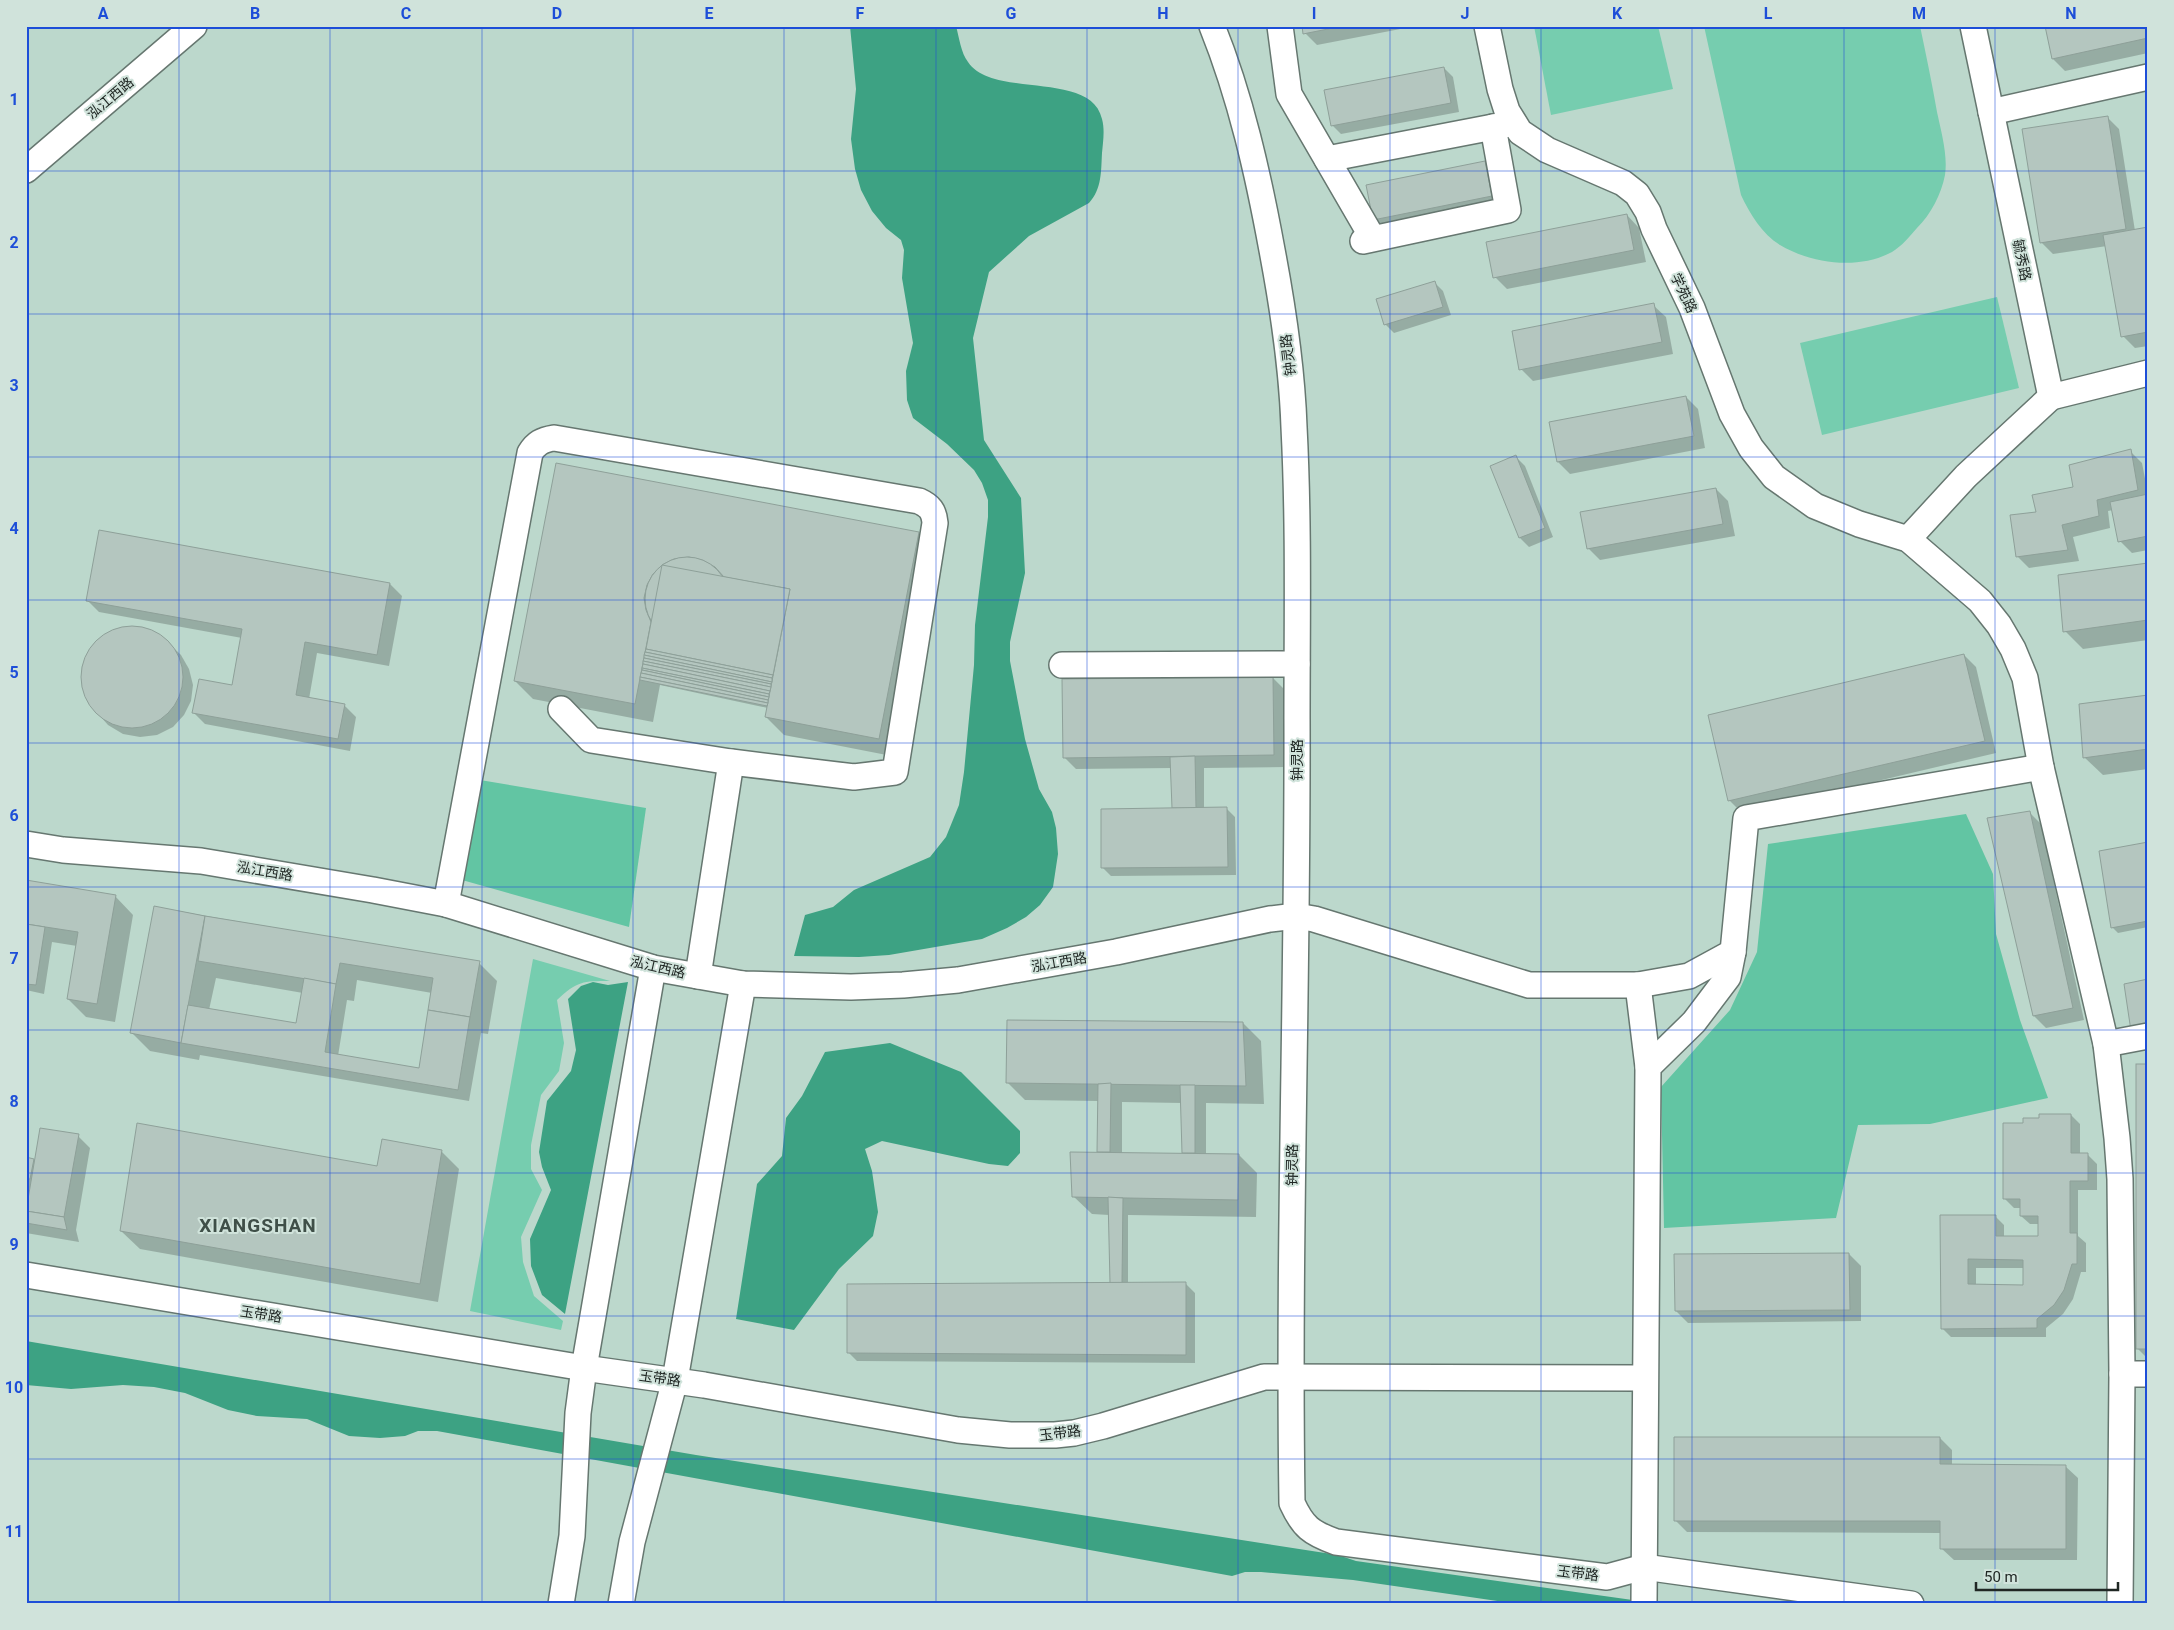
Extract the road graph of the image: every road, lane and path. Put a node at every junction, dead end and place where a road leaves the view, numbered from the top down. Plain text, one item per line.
1 (194, 26) edge
2 (1212, 26) edge
3 (1280, 26) edge
4 (1487, 26) edge
5 (1973, 26) edge
6 (2148, 77) edge
7 (1991, 112) junction
8 (1503, 125) junction
9 (1327, 159) junction
10 (26, 170) edge
11 (2148, 373) edge
12 (2051, 397) junction
13 (1908, 539) junction
14 (1297, 664) junction
15 (1062, 665) dead end
16 (562, 709) dead end
17 (731, 762) junction
18 (2041, 767) junction
19 (26, 844) edge
20 (446, 904) junction
21 (1296, 916) junction
22 (1733, 952) junction
23 (653, 968) junction
24 (698, 976) junction
25 (743, 984) junction
26 (1638, 985) junction
27 (2148, 1036) edge
28 (2106, 1044) junction
29 (1648, 1067) junction
30 (26, 1275) edge
31 (584, 1368) junction
32 (2122, 1374) junction
33 (2148, 1374) edge
34 (1290, 1376) junction
35 (1644, 1378) junction
36 (675, 1380) junction
37 (1292, 1503) joint
38 (1644, 1567) junction
39 (1644, 1603) edge
40 (561, 1604) edge
41 (620, 1604) edge
42 (1911, 1604) edge
43 (2120, 1604) edge

1 - 10 lane, 泓江西路
2 - 14 lane, 钟灵路
3 - 9 lane
4 - 8 lane, 学苑路
5 - 7 lane, 毓秀路
6 - 7 lane
7 - 12 lane, 毓秀路
8 - 9 lane
8 - 9 lane
8 - 13 lane, 学苑路
11 - 12 lane
12 - 13 lane
13 - 18 lane
14 - 15 lane
14 - 21 lane, 钟灵路
16 - 17 lane
17 - 20 lane
17 - 24 lane
18 - 22 lane
18 - 28 lane
19 - 20 lane, 泓江西路
20 - 23 lane, 泓江西路
21 - 25 lane, 泓江西路
21 - 26 lane, 泓江西路
21 - 34 lane, 钟灵路
22 - 26 lane, 泓江西路
22 - 29 lane
23 - 24 lane, 泓江西路
23 - 31 lane
24 - 25 lane, 泓江西路
25 - 36 lane
26 - 29 lane
27 - 28 lane
28 - 32 lane
29 - 35 lane
30 - 31 lane, 玉带路
31 - 36 lane, 玉带路
31 - 40 lane
32 - 33 lane
32 - 43 lane
34 - 35 lane, 玉带路
34 - 36 lane, 玉带路
34 - 37 lane, 钟灵路
35 - 38 lane
36 - 41 lane
37 - 38 lane, 玉带路
38 - 39 lane
38 - 42 lane, 玉带路

